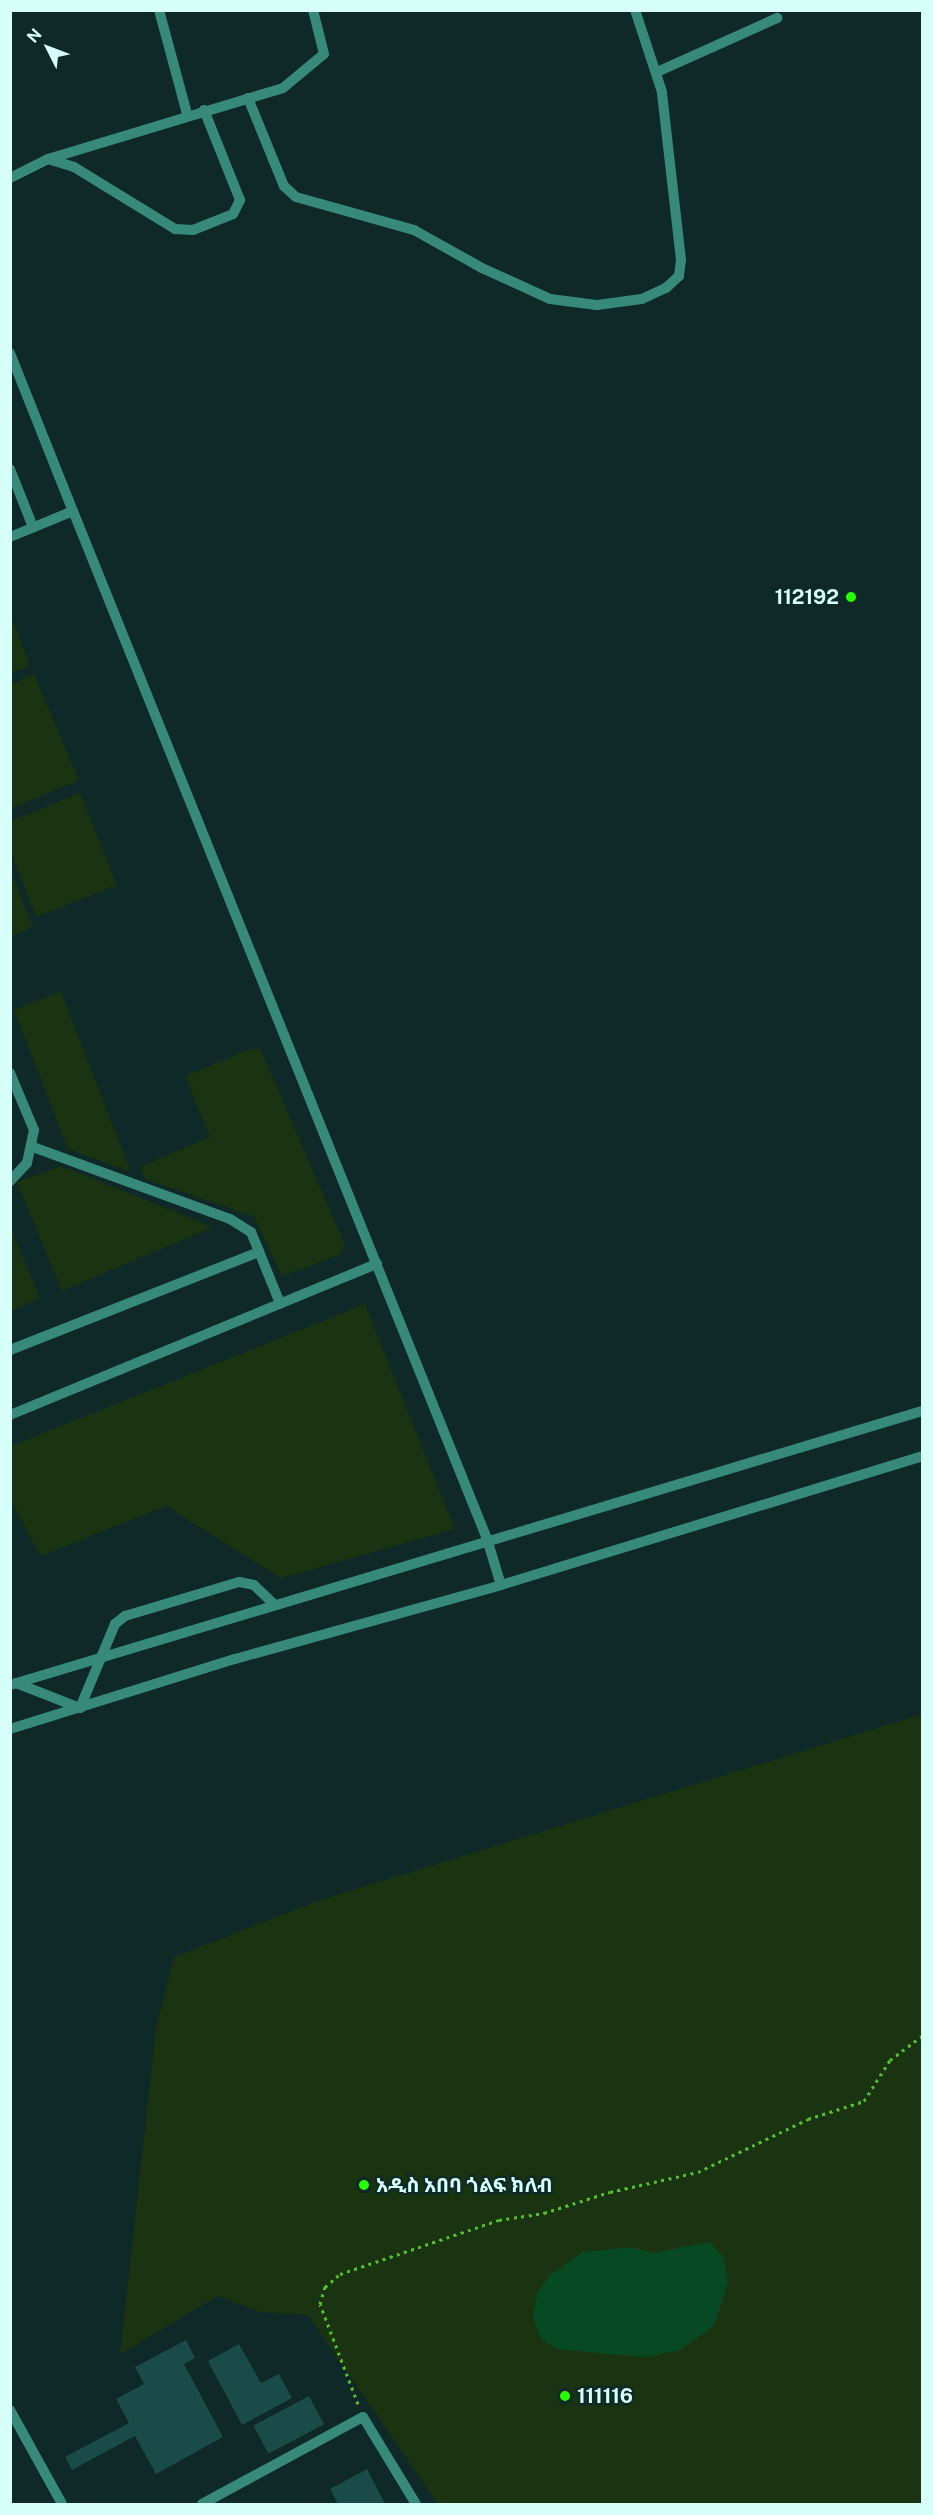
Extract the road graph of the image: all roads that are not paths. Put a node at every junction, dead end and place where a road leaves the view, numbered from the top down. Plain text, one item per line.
1 (159, 10) edge
2 (313, 10) edge
3 (634, 10) edge
4 (777, 18) dead end
5 (657, 72) junction
6 (248, 98) junction
7 (204, 110) junction
8 (187, 114) junction
9 (48, 159) junction
10 (10, 178) edge
11 (10, 353) edge
12 (10, 469) edge
13 (73, 511) junction
14 (33, 527) junction
15 (10, 537) edge
16 (10, 1073) edge
17 (33, 1147) junction
18 (10, 1181) edge
19 (259, 1252) junction
20 (377, 1264) junction
21 (280, 1303) junction
22 (10, 1350) edge
23 (922, 1411) edge
24 (10, 1415) edge
25 (922, 1456) edge
26 (487, 1539) junction
27 (501, 1586) junction
28 (274, 1604) junction
29 (103, 1656) junction
30 (13, 1682) edge
31 (81, 1708) junction
32 (10, 1729) edge
33 (10, 2410) edge
34 (62, 2505) edge
35 (202, 2505) edge
36 (416, 2505) edge

1 - 8 lane
2 - 6 lane
3 - 5 lane
4 - 5 lane
5 - 6 lane
6 - 7 lane
7 - 8 lane
7 - 9 lane
8 - 9 lane
9 - 10 lane
11 - 13 lane
12 - 14 lane
13 - 14 lane
13 - 20 lane
14 - 15 lane
16 - 17 lane
17 - 18 lane
17 - 19 lane
19 - 21 lane
19 - 22 lane
20 - 21 lane
20 - 26 lane
21 - 24 lane
23 - 26 lane
25 - 27 lane
26 - 27 lane
26 - 28 lane
27 - 31 lane
28 - 29 lane
28 - 29 lane
29 - 30 lane
29 - 31 lane
30 - 31 lane
31 - 32 lane
33 - 34 lane
35 - 36 lane

